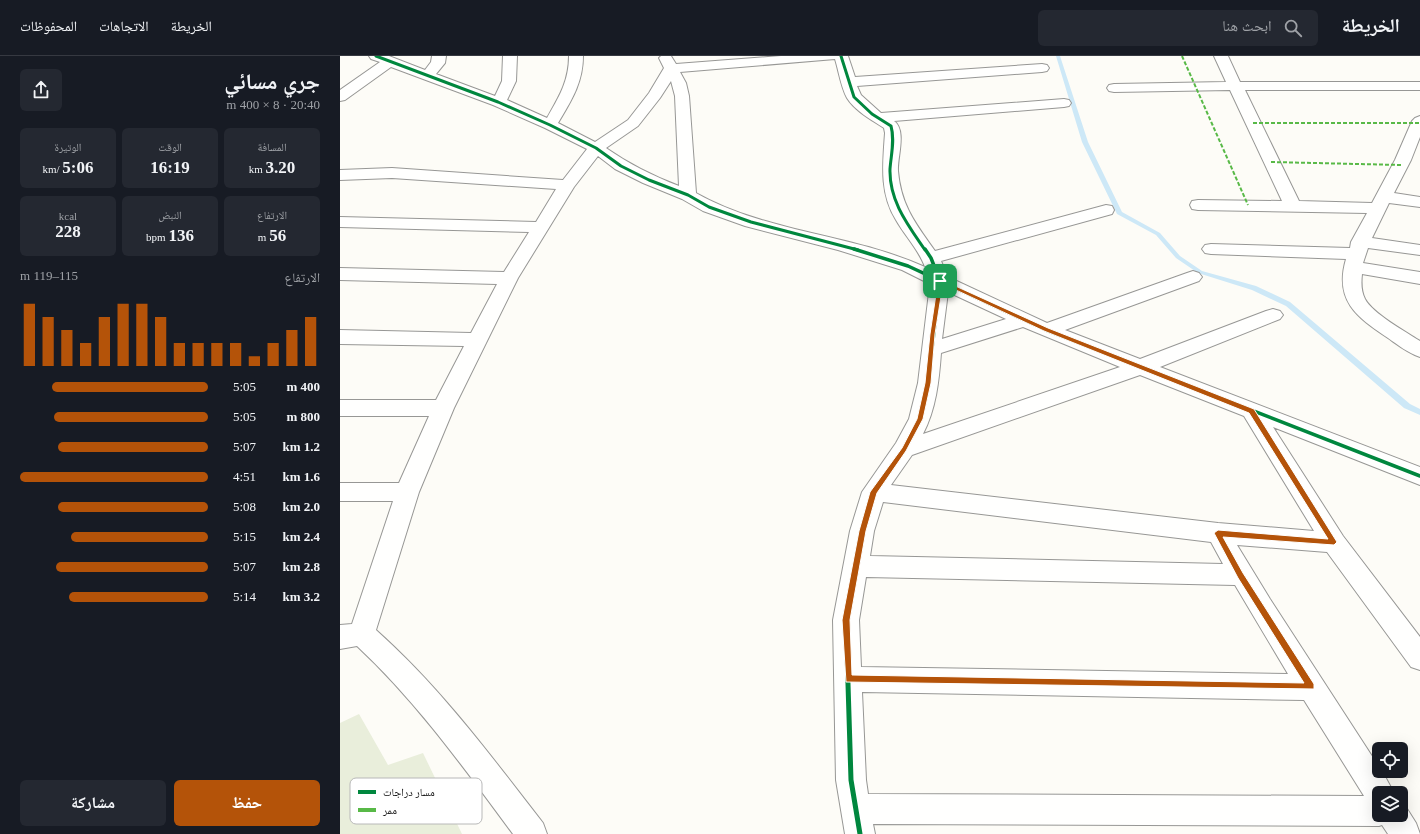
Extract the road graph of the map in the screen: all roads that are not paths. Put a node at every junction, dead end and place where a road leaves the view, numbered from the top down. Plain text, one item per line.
1 (439, 56) edge
2 (510, 56) edge
3 (576, 56) edge
4 (832, 56) edge
5 (841, 56) edge
6 (1220, 56) edge
7 (383, 59) edge
8 (668, 62) edge
9 (1042, 68) dead end
10 (428, 75) junction
11 (848, 82) junction
12 (1235, 86) junction
13 (1420, 86) edge
14 (1114, 88) dead end
15 (340, 97) edge
16 (498, 102) junction
17 (1064, 103) dead end
18 (879, 118) junction
19 (1420, 121) edge
20 (550, 125) junction
21 (596, 148) junction
22 (1412, 161) edge
23 (340, 175) edge
24 (566, 185) junction
25 (688, 195) junction
26 (1420, 202) edge
27 (1381, 203) junction
28 (1198, 204) dead end
29 (1293, 206) junction
30 (1106, 210) dead end
31 (340, 222) edge
32 (541, 227) junction
33 (1211, 249) dead end
34 (1420, 250) edge
35 (1356, 254) junction
36 (931, 258) junction
37 (340, 274) edge
38 (1193, 277) dead end
39 (508, 278) junction
40 (1420, 278) edge
41 (940, 281) junction
42 (1273, 315) dead end
43 (1025, 320) junction
44 (1046, 330) junction
45 (340, 337) edge
46 (477, 340) junction
47 (931, 349) junction
48 (1420, 350) edge
49 (1140, 366) junction
50 (340, 408) edge
51 (443, 408) junction
52 (1252, 411) junction
53 (904, 449) junction
54 (1420, 476) edge
55 (340, 492) edge
56 (407, 492) junction
57 (874, 492) junction
58 (1218, 533) junction
59 (1334, 542) junction
60 (856, 566) junction
61 (1241, 575) junction
62 (351, 636) edge
63 (1420, 658) edge
64 (848, 679) junction
65 (1311, 687) junction
66 (1375, 786) edge
67 (1372, 810) edge
68 (858, 821) edge
69 (1397, 822) edge
70 (532, 834) edge
71 (1405, 834) edge

1 - 10 street
2 - 16 street
3 - 20 street
4 - 8 street
5 - 11 street
6 - 12 street
7 - 10 street
7 - 15 street
8 - 21 street
8 - 25 street
9 - 11 street
10 - 16 street
11 - 18 street
12 - 13 street
12 - 14 street
12 - 29 street
16 - 20 street
17 - 18 street
18 - 36 street
19 - 22 street
20 - 21 street
21 - 24 street
21 - 25 street
22 - 27 street
23 - 24 street
24 - 32 street
25 - 41 street
26 - 27 street
27 - 29 street
27 - 35 street
28 - 29 street
30 - 36 street
31 - 32 street
32 - 39 street
33 - 35 street
34 - 35 street
35 - 40 street
35 - 48 street
36 - 41 street
37 - 39 street
38 - 44 street
39 - 46 street
41 - 43 street
41 - 47 street
42 - 49 street
43 - 44 street
43 - 47 street
44 - 49 street
45 - 46 street
46 - 51 street
47 - 53 street
49 - 52 street
49 - 53 street
50 - 51 street
51 - 56 street
52 - 54 street
52 - 59 street
53 - 57 street
55 - 56 street
56 - 62 street
57 - 58 street
57 - 60 street
58 - 59 street
58 - 61 street
59 - 63 street
60 - 61 street
60 - 64 street
61 - 65 street
62 - 70 street
64 - 65 street
64 - 68 street
65 - 66 street
67 - 68 street
69 - 71 street

